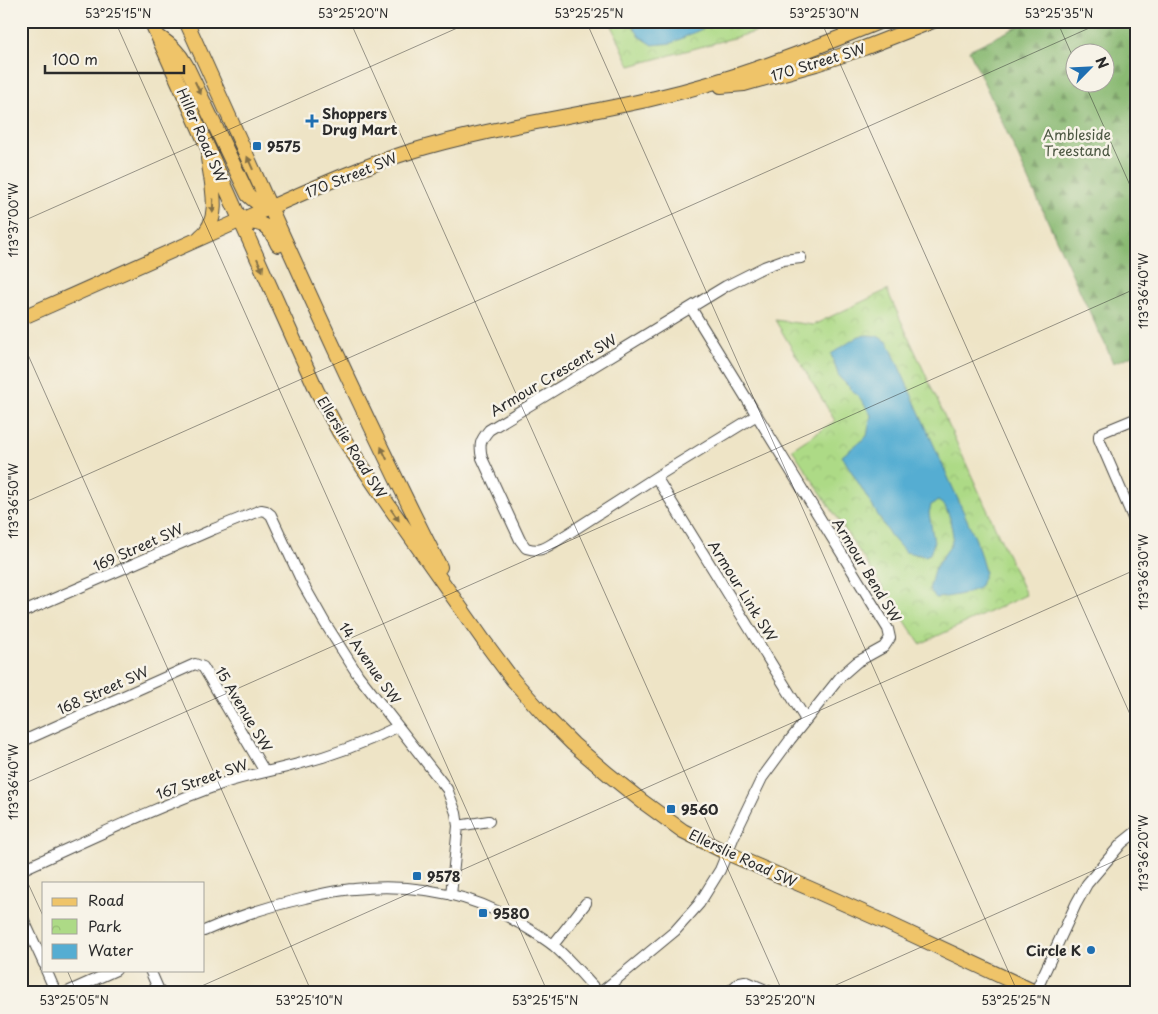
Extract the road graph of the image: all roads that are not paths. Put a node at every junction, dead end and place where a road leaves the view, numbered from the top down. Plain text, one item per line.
1 (151, 21) edge
2 (186, 21) edge
3 (881, 21) edge
4 (933, 21) edge
5 (158, 37) junction
6 (698, 88) junction
7 (205, 140) junction
8 (270, 207) junction
9 (240, 221) junction
10 (192, 242) junction
11 (801, 258) dead end
12 (691, 308) junction
13 (21, 318) edge
14 (358, 399) junction
15 (757, 415) junction
16 (1137, 418) edge
17 (656, 477) junction
18 (266, 511) joint
19 (1137, 527) edge
20 (460, 607) junction
21 (21, 613) edge
22 (195, 664) joint
23 (806, 720) junction
24 (398, 727) junction
25 (21, 742) edge
26 (265, 772) junction
27 (490, 821) dead end
28 (458, 826) junction
29 (1137, 831) edge
30 (727, 854) junction
31 (21, 870) edge
32 (451, 895) junction
33 (586, 902) dead end
34 (21, 914) edge
35 (205, 931) edge
36 (553, 945) junction
37 (42, 960) edge
38 (47, 972) edge
39 (112, 972) edge
40 (151, 972) edge
41 (1036, 992) edge
42 (56, 993) edge
43 (65, 993) edge
44 (160, 993) edge
45 (599, 993) edge
46 (728, 993) edge
47 (773, 993) edge

1 - 5 main road, Hiller Road SW
8 -> 2 main road
3 - 6 main road, 170 Street SW
4 - 6 main road, 170 Street SW
5 - 7 main road, Hiller Road SW
5 -> 8 main road
6 - 8 main road, 170 Street SW
7 - 9 main road, Hiller Road SW
7 -> 10 main road
8 - 9 main road, 170 Street SW
8 - 14 main road, Ellerslie Road SW
9 - 10 main road, 170 Street SW
9 - 14 main road
9 -> 20 main road, Ellerslie Road SW
10 - 13 main road, 170 Street SW
11 - 12 street, Armour Crescent SW
12 - 15 street, Armour Bend SW
12 - 17 street, Armour Crescent SW
20 -> 14 main road, Ellerslie Road SW
15 - 17 street, Armour Crescent SW
15 - 23 street, Armour Bend SW
16 - 19 street
17 - 23 street, Armour Link SW
18 - 21 street, 169 Street SW
18 - 24 street, 14 Avenue SW
20 - 30 main road, Ellerslie Road SW
22 - 25 street, 168 Street SW
22 - 26 street, 15 Avenue SW
23 - 30 street, Armour Bend SW
24 - 26 street, 167 Street SW
24 - 28 street, 14 Avenue SW
26 - 31 street, 167 Street SW
27 - 28 street
28 - 32 street, 14 Avenue SW
29 - 41 street
30 - 41 main road, Ellerslie Road SW
30 - 45 street, Armour Bend SW
32 - 35 street
32 - 36 street
33 - 36 street
34 - 37 street
36 - 45 street
38 - 42 street
39 - 43 street
40 - 44 street
46 - 47 street

